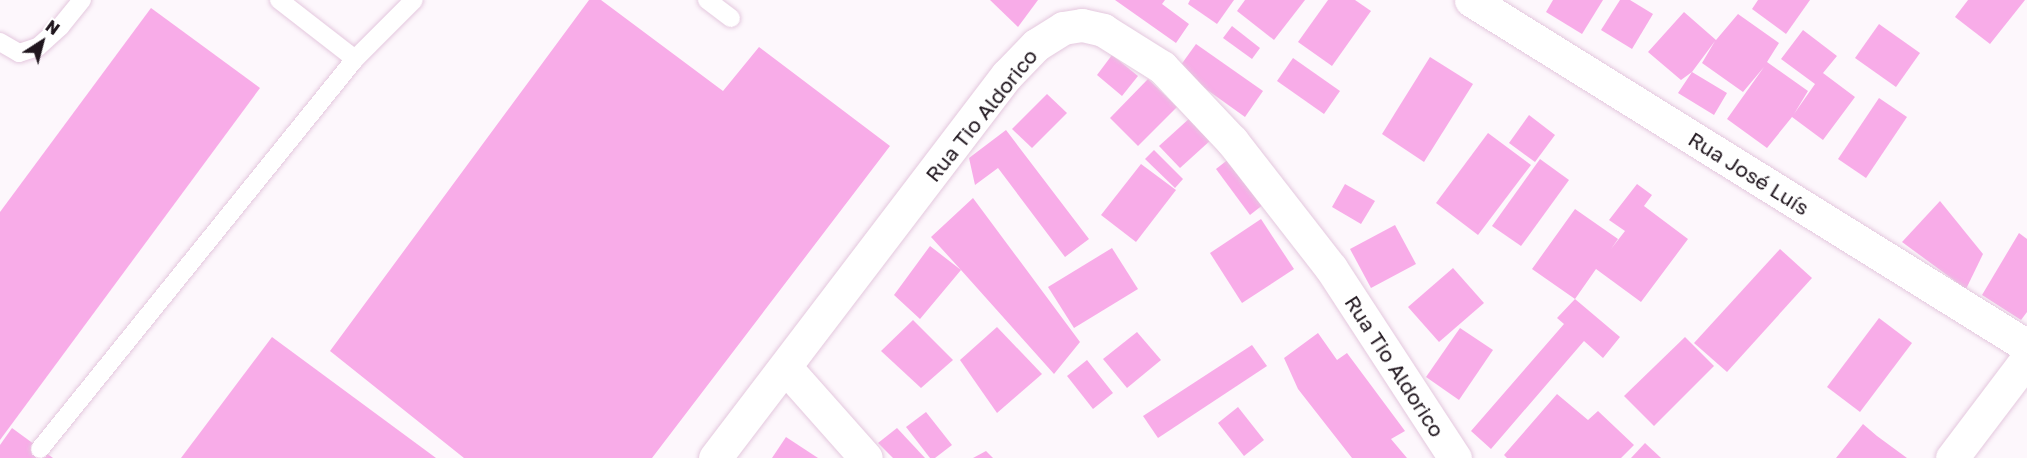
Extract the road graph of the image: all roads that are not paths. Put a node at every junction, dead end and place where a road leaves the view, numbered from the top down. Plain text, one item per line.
1 (82, 0) edge
2 (279, 0) edge
3 (414, 0) edge
4 (707, 0) edge
5 (1471, 0) edge
6 (731, 18) dead end
7 (0, 42) edge
8 (355, 59) junction
9 (2027, 346) edge
10 (2027, 359) edge
11 (786, 368) junction
12 (40, 449) dead end
13 (715, 458) edge
14 (866, 458) edge
15 (1455, 458) edge
16 (1952, 458) edge

1 - 7 lane
2 - 8 lane
3 - 8 lane
4 - 6 lane
5 - 9 street, Rua José Luís
8 - 12 lane
10 - 16 street
11 - 13 street, Rua Tio Aldorico
11 - 14 street
11 - 15 street, Rua Tio Aldorico

